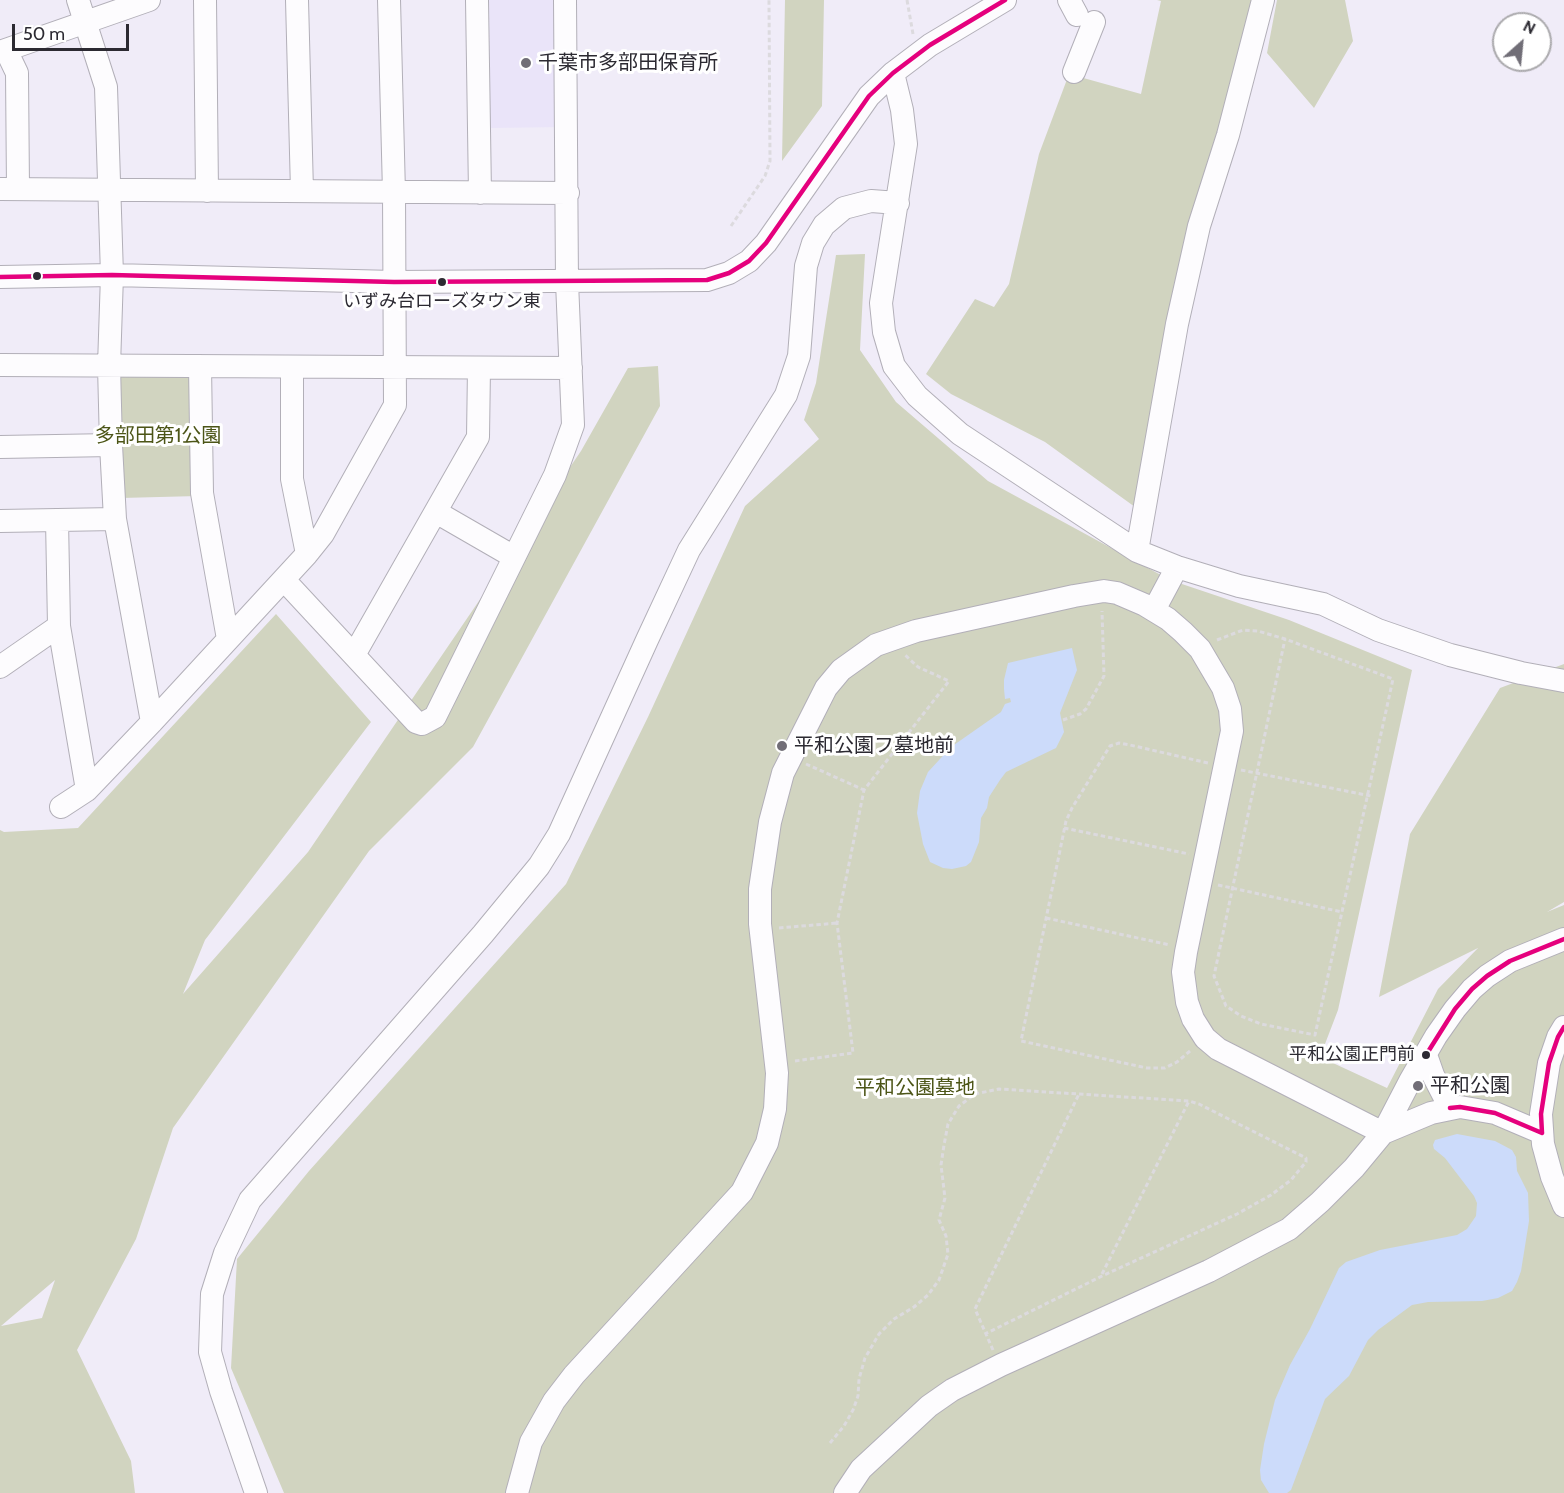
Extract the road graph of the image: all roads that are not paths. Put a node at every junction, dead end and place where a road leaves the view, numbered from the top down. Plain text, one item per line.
1 (78, 0) edge
2 (149, 0) edge
3 (205, 0) edge
4 (297, 0) edge
5 (389, 0) edge
6 (477, 0) edge
7 (565, 0) edge
8 (1005, 0) edge
9 (1263, 0) edge
10 (1080, 12) edge
11 (87, 23) junction
12 (3, 51) edge
13 (1074, 72) dead end
14 (893, 74) junction
15 (9, 189) edge
16 (109, 190) junction
17 (207, 191) junction
18 (302, 191) junction
19 (394, 192) junction
20 (480, 193) junction
21 (568, 193) junction
22 (898, 203) junction
23 (112, 275) junction
24 (0, 277) edge
25 (394, 282) junction
26 (567, 282) junction
27 (0, 365) edge
28 (110, 366) junction
29 (200, 366) junction
30 (292, 367) junction
31 (395, 367) junction
32 (479, 368) junction
33 (571, 368) junction
34 (111, 446) junction
35 (0, 447) edge
36 (436, 512) junction
37 (115, 519) junction
38 (57, 520) junction
39 (0, 521) edge
40 (1137, 551) junction
41 (307, 554) junction
42 (514, 557) junction
43 (1177, 567) junction
44 (285, 581) junction
45 (1154, 610) junction
46 (59, 626) junction
47 (228, 639) junction
48 (354, 655) junction
49 (1, 664) edge
50 (1564, 681) edge
51 (152, 722) junction
52 (87, 790) junction
53 (61, 807) dead end
54 (1564, 939) edge
55 (1564, 1027) edge
56 (1425, 1055) junction
57 (1450, 1108) junction
58 (1383, 1133) junction
59 (1542, 1133) junction
60 (1564, 1206) edge
61 (525, 1460) junction
62 (256, 1493) edge
63 (511, 1493) edge
64 (517, 1493) edge
65 (845, 1493) edge

1 - 11 street
2 - 11 street
3 - 17 street
4 - 18 street
5 - 19 street
6 - 20 street
7 - 21 street
8 - 14 street
9 - 40 street
10 - 13 street
11 - 12 street
11 - 16 street
12 - 15 street
14 - 22 street
14 - 26 street
15 - 16 street
16 - 17 street
16 - 23 street
17 - 18 street
18 - 19 street
19 - 20 street
19 - 25 street
20 - 21 street
21 - 26 street
22 - 40 street
22 - 62 street
23 - 24 street
23 - 25 street
23 - 28 street
25 - 26 street
25 - 31 street
26 - 33 street
27 - 28 street
28 - 29 street
28 - 34 street
29 - 30 street
29 - 47 street
30 - 31 street
30 - 41 street
31 - 32 street
31 - 41 street
32 - 33 street
32 - 36 street
33 - 42 street
34 - 35 street
34 - 37 street
36 - 42 street
36 - 48 street
37 - 38 street
37 - 51 street
38 - 39 street
38 - 46 street
40 - 43 street
41 - 44 street
42 - 48 street
43 - 45 street
43 - 50 street
44 - 47 street
44 - 48 street
45 - 58 street
45 - 61 street
46 - 49 street
46 - 52 street
47 - 51 street
51 - 52 street
52 - 53 street
54 - 56 street
55 - 59 street
56 - 57 street
56 - 58 street
57 - 58 street
57 - 59 street
58 - 65 street
59 - 60 street
61 - 63 street
61 - 64 street

